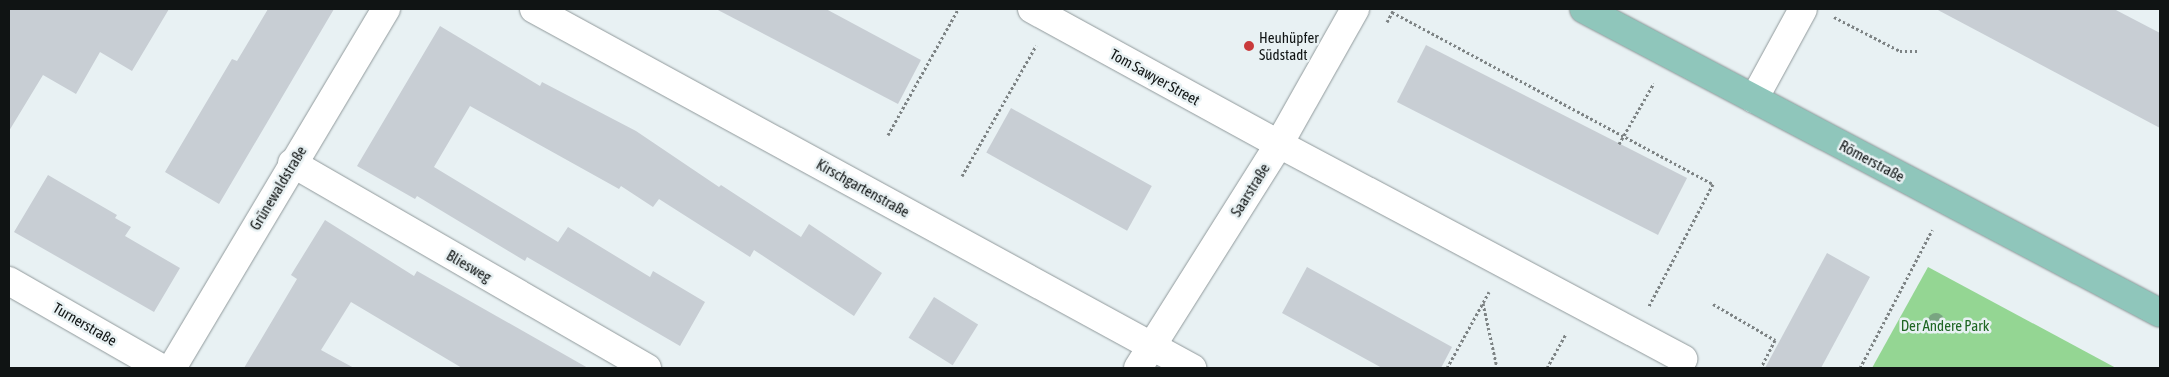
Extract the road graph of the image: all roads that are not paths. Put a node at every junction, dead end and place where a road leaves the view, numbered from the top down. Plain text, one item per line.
1 (386, 9) edge
2 (534, 9) edge
3 (1355, 9) edge
4 (1584, 9) edge
5 (1815, 11) edge
6 (1042, 14) edge
7 (1754, 99) junction
8 (1278, 144) junction
9 (292, 163) junction
10 (9, 281) edge
11 (2160, 312) edge
12 (1145, 357) edge
13 (1683, 359) dead end
14 (161, 368) edge
15 (172, 368) edge
16 (646, 368) edge
17 (1192, 368) edge

1 - 9 street, Grünewaldstraße
2 - 12 street, Kirschgartenstraße
3 - 8 street, Saarstraße
4 - 7 main road, Römerstraße
5 - 7 street
6 - 8 street, Tom Sawyer Street
7 - 11 main road, Römerstraße
8 - 12 street, Saarstraße
8 - 13 street, Tom Sawyer Street
9 - 15 street, Grünewaldstraße
9 - 16 street, Bliesweg
10 - 14 street, Turnerstraße
12 - 17 street, Kirschgartenstraße

